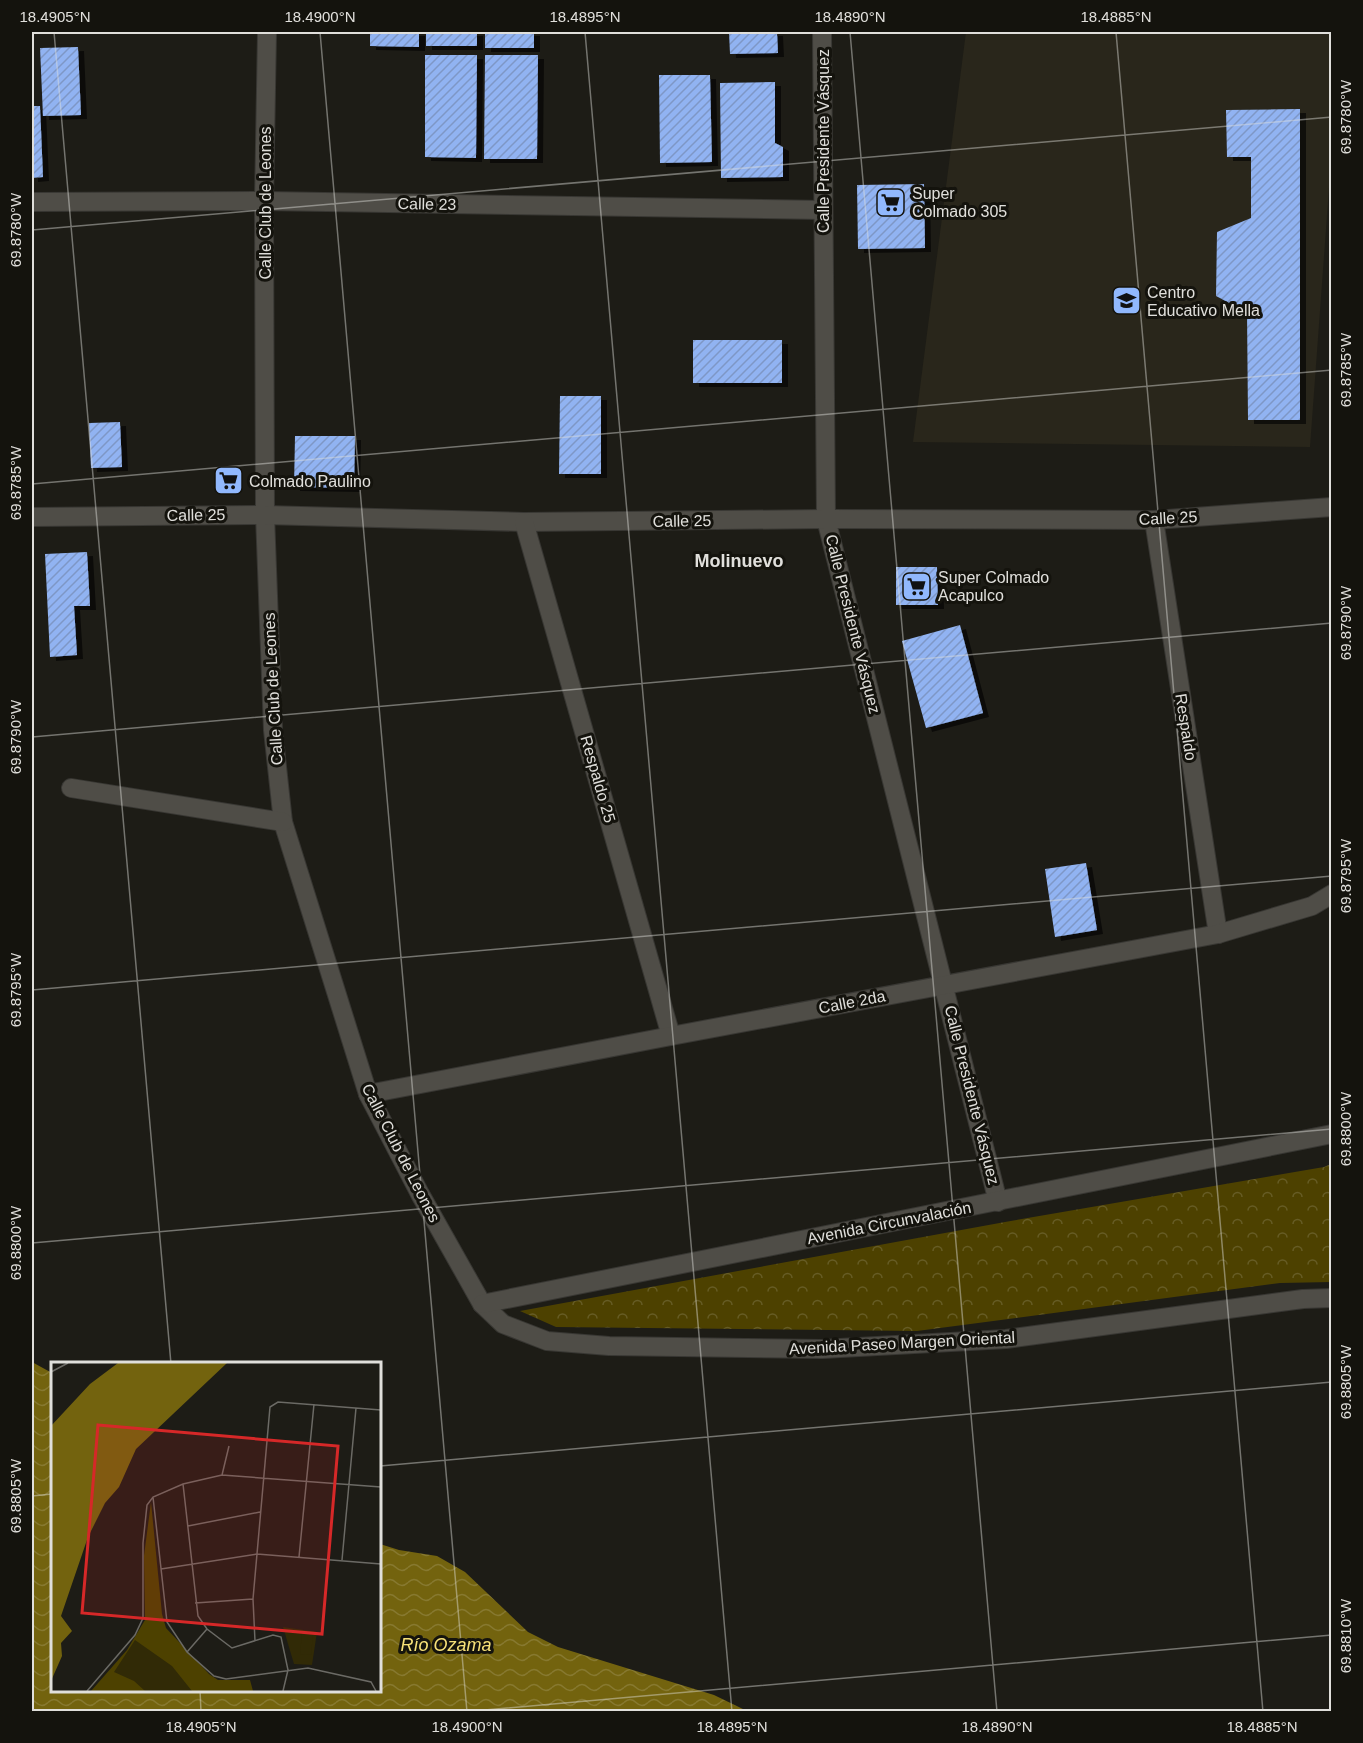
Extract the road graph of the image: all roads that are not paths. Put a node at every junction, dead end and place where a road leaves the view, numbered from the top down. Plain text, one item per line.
1 (267, 32) edge
2 (822, 32) edge
3 (264, 201) junction
4 (32, 202) edge
5 (823, 210) junction
6 (1332, 507) edge
7 (265, 515) junction
8 (32, 517) edge
9 (826, 519) junction
10 (1154, 520) junction
11 (524, 522) junction
12 (71, 788) dead end
13 (283, 822) junction
14 (1332, 894) edge
15 (1218, 934) junction
16 (944, 985) junction
17 (671, 1036) junction
18 (368, 1094) junction
19 (1332, 1134) edge
20 (998, 1202) junction
21 (1332, 1298) edge
22 (482, 1304) junction

1 - 3 street, Calle Club de Leones
2 - 5 street, Calle Presidente Vásquez
3 - 4 street, Calle 23
3 - 5 street, Calle 23
3 - 7 street, Calle Club de Leones
5 - 9 street, Calle Presidente Vásquez
6 - 10 street, Calle 25
7 - 8 street, Calle 25
7 - 11 street, Calle 25
7 - 13 street, Calle Club de Leones
9 - 10 street, Calle 25
9 - 11 street, Calle 25
9 - 16 street, Calle Presidente Vásquez
10 - 15 street, Respaldo
11 - 17 street, Respaldo 25
12 - 13 street
13 - 18 street, Calle Club de Leones
14 - 15 street, Calle 2da
15 - 16 street, Calle 2da
16 - 17 street, Calle 2da
16 - 20 street, Calle Presidente Vásquez
17 - 18 street, Calle 2da
18 - 22 street, Calle Club de Leones
19 - 20 street, Avenida Circunvalación
20 - 22 street, Avenida Circunvalación
21 - 22 street, Avenida Paseo Margen Oriental

